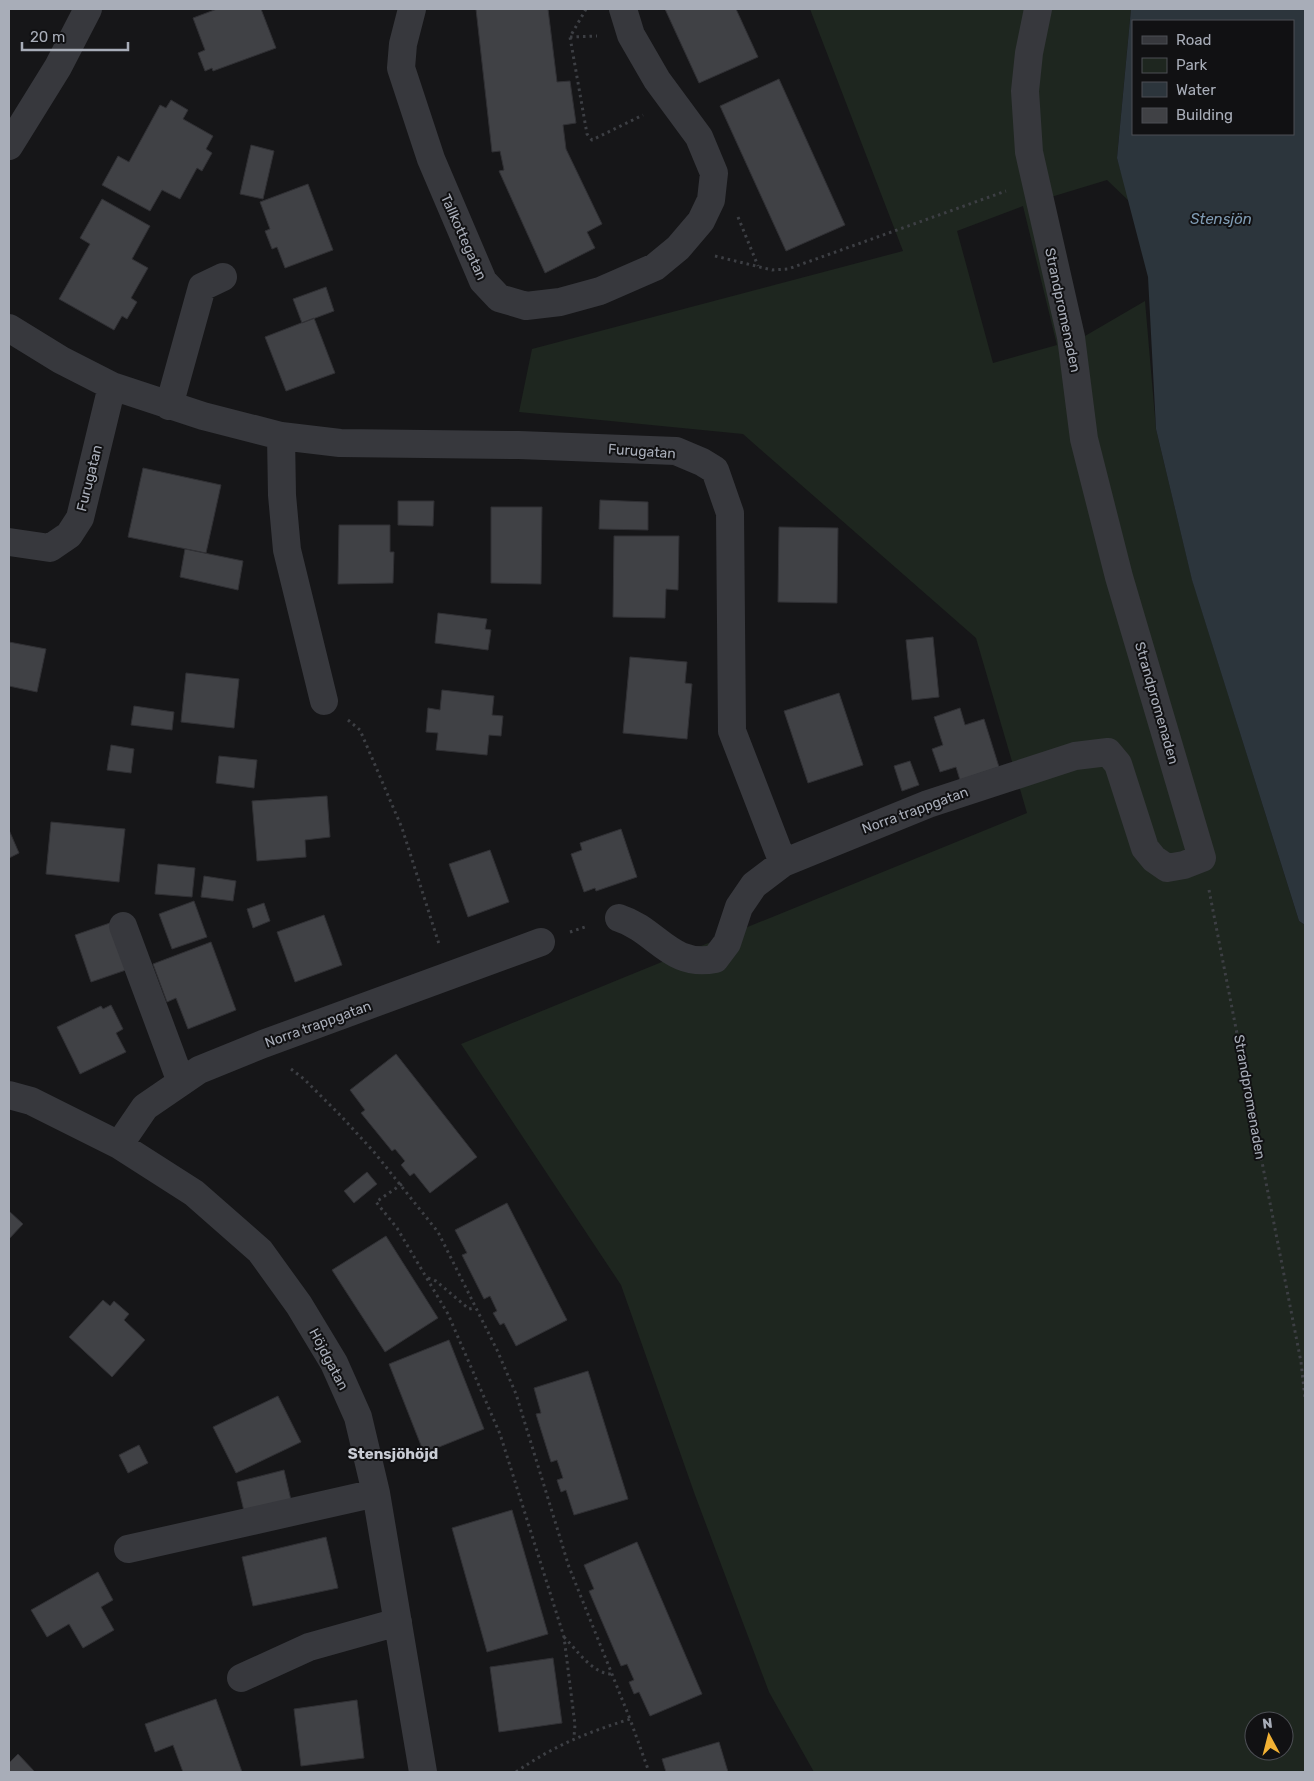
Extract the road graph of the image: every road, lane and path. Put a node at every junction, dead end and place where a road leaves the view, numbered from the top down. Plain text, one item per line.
1 (88, 9) edge
2 (412, 9) edge
3 (586, 9) edge
4 (623, 9) edge
5 (1038, 9) edge
6 (671, 102) junction
7 (9, 146) edge
8 (1034, 180) junction
9 (678, 248) junction
10 (223, 278) dead end
11 (9, 328) edge
12 (112, 386) junction
13 (169, 406) junction
14 (281, 436) junction
15 (9, 542) edge
16 (324, 701) joint
17 (1202, 858) junction
18 (784, 862) junction
19 (619, 918) dead end
20 (123, 926) dead end
21 (541, 942) dead end
22 (449, 977) junction
23 (264, 1044) junction
24 (181, 1082) junction
25 (9, 1096) edge
26 (120, 1145) junction
27 (402, 1184) junction
28 (427, 1278) junction
29 (474, 1308) junction
30 (1305, 1398) edge
31 (376, 1492) junction
32 (128, 1549) dead end
33 (398, 1622) junction
34 (564, 1637) junction
35 (613, 1674) junction
36 (240, 1678) dead end
37 (630, 1718) junction
38 (574, 1737) junction
39 (422, 1772) edge
40 (516, 1772) edge
41 (649, 1772) edge

1 - 7 street
2 - 9 street, Tallkottegatan
3 - 6 path
4 - 6 street, Tallkottegatan
5 - 8 street, Strandpromenaden
6 - 9 street, Tallkottegatan
8 - 9 path
8 - 17 street, Strandpromenaden
10 - 13 street
11 - 12 street, Furugatan
12 - 13 street, Furugatan
12 - 15 street, Furugatan
13 - 14 street, Furugatan
14 - 16 street
14 - 18 street, Furugatan
16 - 22 path
17 - 18 street, Norra trappgatan
17 - 30 path, Strandpromenaden
18 - 19 street, Norra trappgatan
20 - 24 street
21 - 22 street, Norra trappgatan
22 - 23 street, Norra trappgatan
23 - 24 street, Norra trappgatan
23 - 27 path
24 - 26 street, Norra trappgatan
25 - 26 street, Höjdgatan
26 - 31 street, Höjdgatan
27 - 28 path
27 - 29 path
28 - 29 path
28 - 34 path
29 - 35 path
31 - 32 street
31 - 33 street, Höjdgatan
33 - 36 street
33 - 39 street, Höjdgatan
34 - 35 path
34 - 38 path
35 - 37 path
37 - 38 path
37 - 41 path
38 - 40 path

